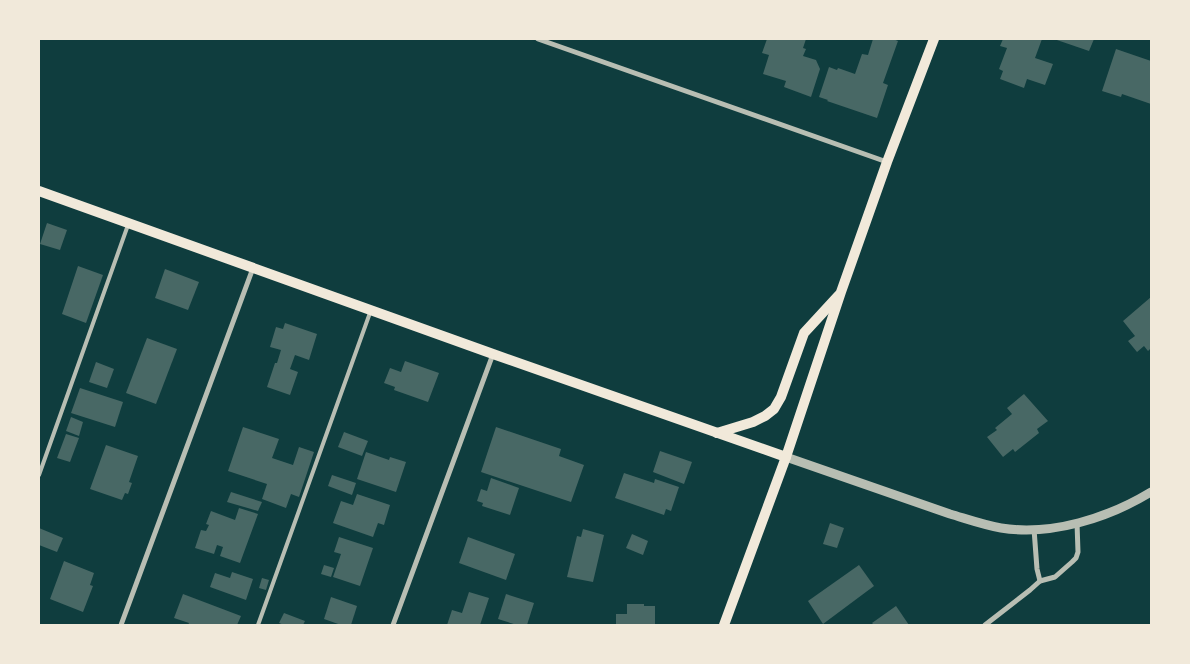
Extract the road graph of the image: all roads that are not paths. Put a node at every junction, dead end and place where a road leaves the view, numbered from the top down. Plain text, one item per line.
1 (538, 39) edge
2 (934, 39) edge
3 (887, 162) junction
4 (39, 192) edge
5 (129, 224) junction
6 (253, 268) junction
7 (841, 292) junction
8 (371, 310) junction
9 (493, 354) junction
10 (717, 433) junction
11 (786, 457) junction
12 (39, 475) edge
13 (1151, 492) edge
14 (1077, 523) junction
15 (1034, 529) junction
16 (1040, 581) junction
17 (121, 625) edge
18 (258, 625) edge
19 (393, 625) edge
20 (724, 625) edge
21 (985, 625) edge

1 - 3 street
2 - 3 main road
3 - 7 main road
4 - 5 main road
5 - 6 main road
5 - 12 lane
6 - 8 main road
6 - 17 street
7 - 10 main road
7 - 11 main road
8 - 9 main road
8 - 18 lane
9 - 10 main road
9 - 19 street
10 - 11 main road
11 - 15 street
11 - 20 main road
13 - 14 street
14 - 15 street
14 - 16 street
15 - 16 street
16 - 21 street

